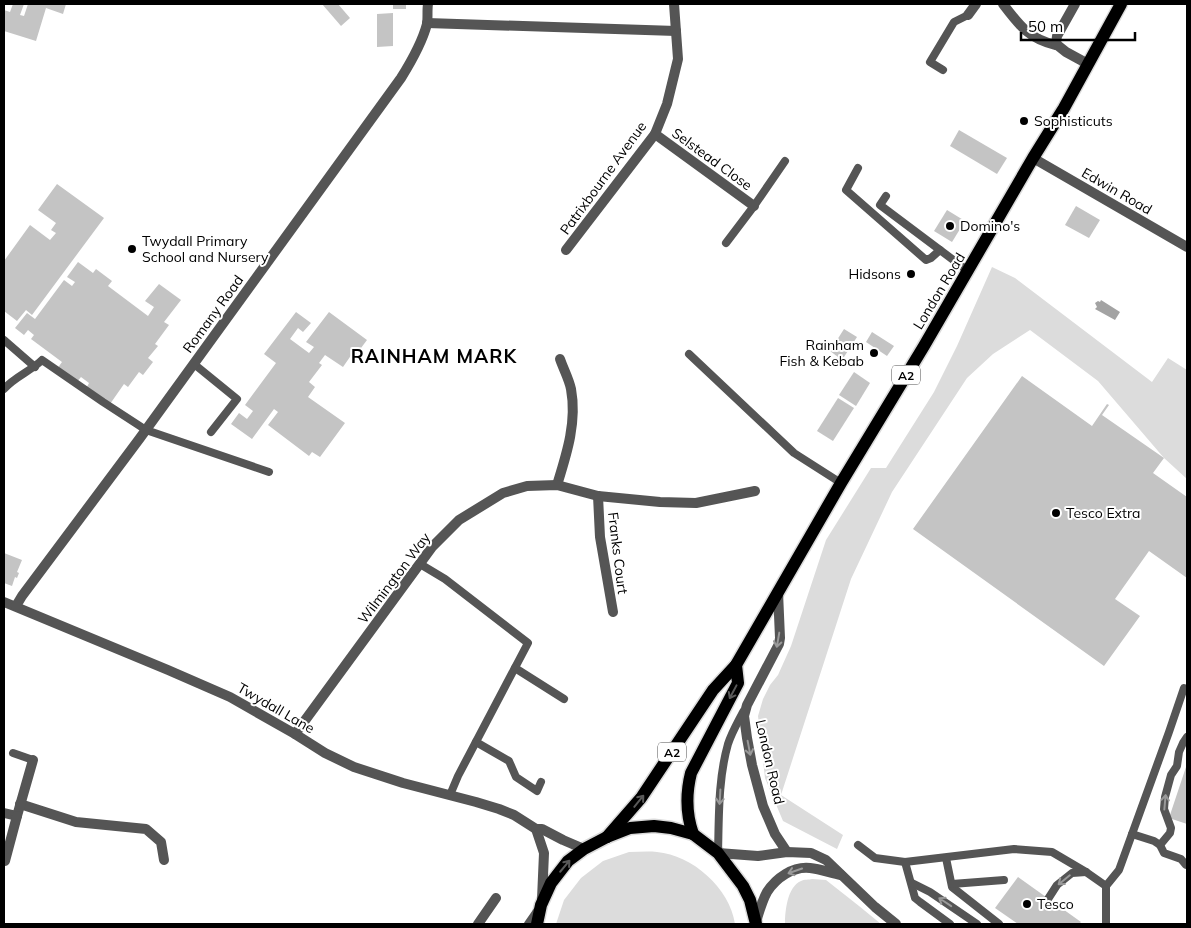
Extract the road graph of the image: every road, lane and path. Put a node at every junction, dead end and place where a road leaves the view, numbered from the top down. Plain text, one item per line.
1 (428, 4) edge
2 (674, 4) edge
3 (976, 4) edge
4 (1003, 4) edge
5 (1075, 4) edge
6 (1121, 4) edge
7 (968, 15) joint
8 (427, 23) junction
9 (676, 31) junction
10 (1056, 45) junction
11 (1088, 64) junction
12 (943, 70) dead end
13 (655, 134) junction
14 (1033, 158) junction
15 (785, 161) dead end
16 (858, 168) dead end
17 (886, 196) dead end
18 (754, 206) junction
19 (726, 243) dead end
20 (1187, 247) edge
21 (566, 250) dead end
22 (940, 250) junction
23 (968, 271) junction
24 (4, 340) edge
25 (689, 354) dead end
26 (560, 359) dead end
27 (194, 364) junction
28 (35, 367) junction
29 (5, 385) edge
30 (146, 430) junction
31 (211, 432) dead end
32 (269, 472) dead end
33 (841, 483) junction
34 (557, 485) junction
35 (756, 491) dead end
36 (598, 496) junction
37 (420, 564) junction
38 (778, 592) junction
39 (4, 602) edge
40 (16, 606) junction
41 (613, 612) dead end
42 (736, 665) junction
43 (515, 668) junction
44 (1184, 688) dead end
45 (564, 699) dead end
46 (749, 701) junction
47 (294, 734) junction
48 (1187, 737) edge
49 (476, 742) junction
50 (13, 753) dead end
51 (33, 760) joint
52 (541, 782) dead end
53 (450, 796) junction
54 (20, 804) junction
55 (4, 813) edge
56 (17, 816) junction
57 (536, 830) junction
58 (693, 834) junction
59 (1132, 834) junction
60 (607, 838) junction
61 (858, 845) dead end
62 (1160, 845) junction
63 (584, 849) junction
64 (787, 852) junction
65 (718, 853) junction
66 (946, 858) junction
67 (164, 860) dead end
68 (4, 861) edge
69 (905, 862) junction
70 (1187, 865) edge
71 (1086, 872) junction
72 (842, 876) junction
73 (1004, 880) dead end
74 (912, 883) junction
75 (952, 884) junction
76 (1106, 886) junction
77 (496, 898) dead end
78 (1048, 899) dead end
79 (541, 905) junction
80 (756, 923) edge
81 (478, 924) edge
82 (528, 924) edge
83 (536, 924) edge
84 (896, 924) edge
85 (950, 924) edge
86 (977, 924) edge
87 (999, 924) edge
88 (1106, 924) edge

1 - 8 street, Romany Road
2 - 9 street, Patrixbourne Avenue
3 - 7 street
4 - 10 street
5 - 10 street
6 - 11 main road, London Road / A2
7 - 12 lane
8 - 9 street
8 - 27 street, Romany Road
9 - 13 street, Patrixbourne Avenue
10 - 11 street
11 - 14 main road, London Road / A2
13 - 18 street, Selstead Close
13 - 21 street, Patrixbourne Avenue
14 - 20 street, Edwin Road
14 - 23 main road, London Road / A2
15 - 18 lane, Selstead Close
16 - 22 lane
17 - 22 lane
18 - 19 lane, Selstead Close
22 - 23 lane
23 - 33 main road, London Road / A2
24 - 28 lane
25 - 33 lane
26 - 34 street
27 - 30 street, Romany Road
27 - 31 lane
28 - 29 lane
28 - 30 lane
30 - 32 lane
30 - 40 street, Romany Road
33 - 38 main road, London Road / A2
34 - 36 street, Wilmington Way
34 - 37 street, Wilmington Way
35 - 36 street, Wilmington Way
36 - 41 street, Franks Court
37 - 43 lane
37 - 47 street, Wilmington Way
38 - 42 main road, London Road / A2
38 -> 46 street, London Road
39 - 40 street, Twydall Lane
40 - 47 street, Twydall Lane
42 -> 58 main road, London Road / A2
60 -> 42 main road, London Road / A2
43 - 45 lane
43 - 49 lane
44 - 59 lane
46 -> 64 street, London Road
46 -> 65 lane
47 - 53 street, Twydall Lane
62 -> 48 lane
49 - 52 lane
49 - 53 lane
50 - 51 lane
51 - 54 street
53 - 57 street, Twydall Lane
54 - 56 street
54 - 67 street
55 - 56 street
56 - 68 street
57 - 63 street, Twydall Lane
57 - 79 street
58 - 60 main road
58 - 65 main road
59 - 62 lane
59 - 76 lane
60 - 63 main road
61 - 69 lane
62 - 70 lane
79 -> 63 main road
64 - 65 street
64 - 72 street
65 - 80 main road
66 - 69 lane
66 - 71 lane
66 - 75 lane
69 - 74 lane
71 - 76 lane
71 -> 78 lane
72 -> 80 street
72 - 84 street
73 - 75 lane
74 - 85 lane
86 -> 74 lane
75 - 87 lane
76 - 88 lane
77 - 81 street
79 - 82 lane
79 - 83 main road

